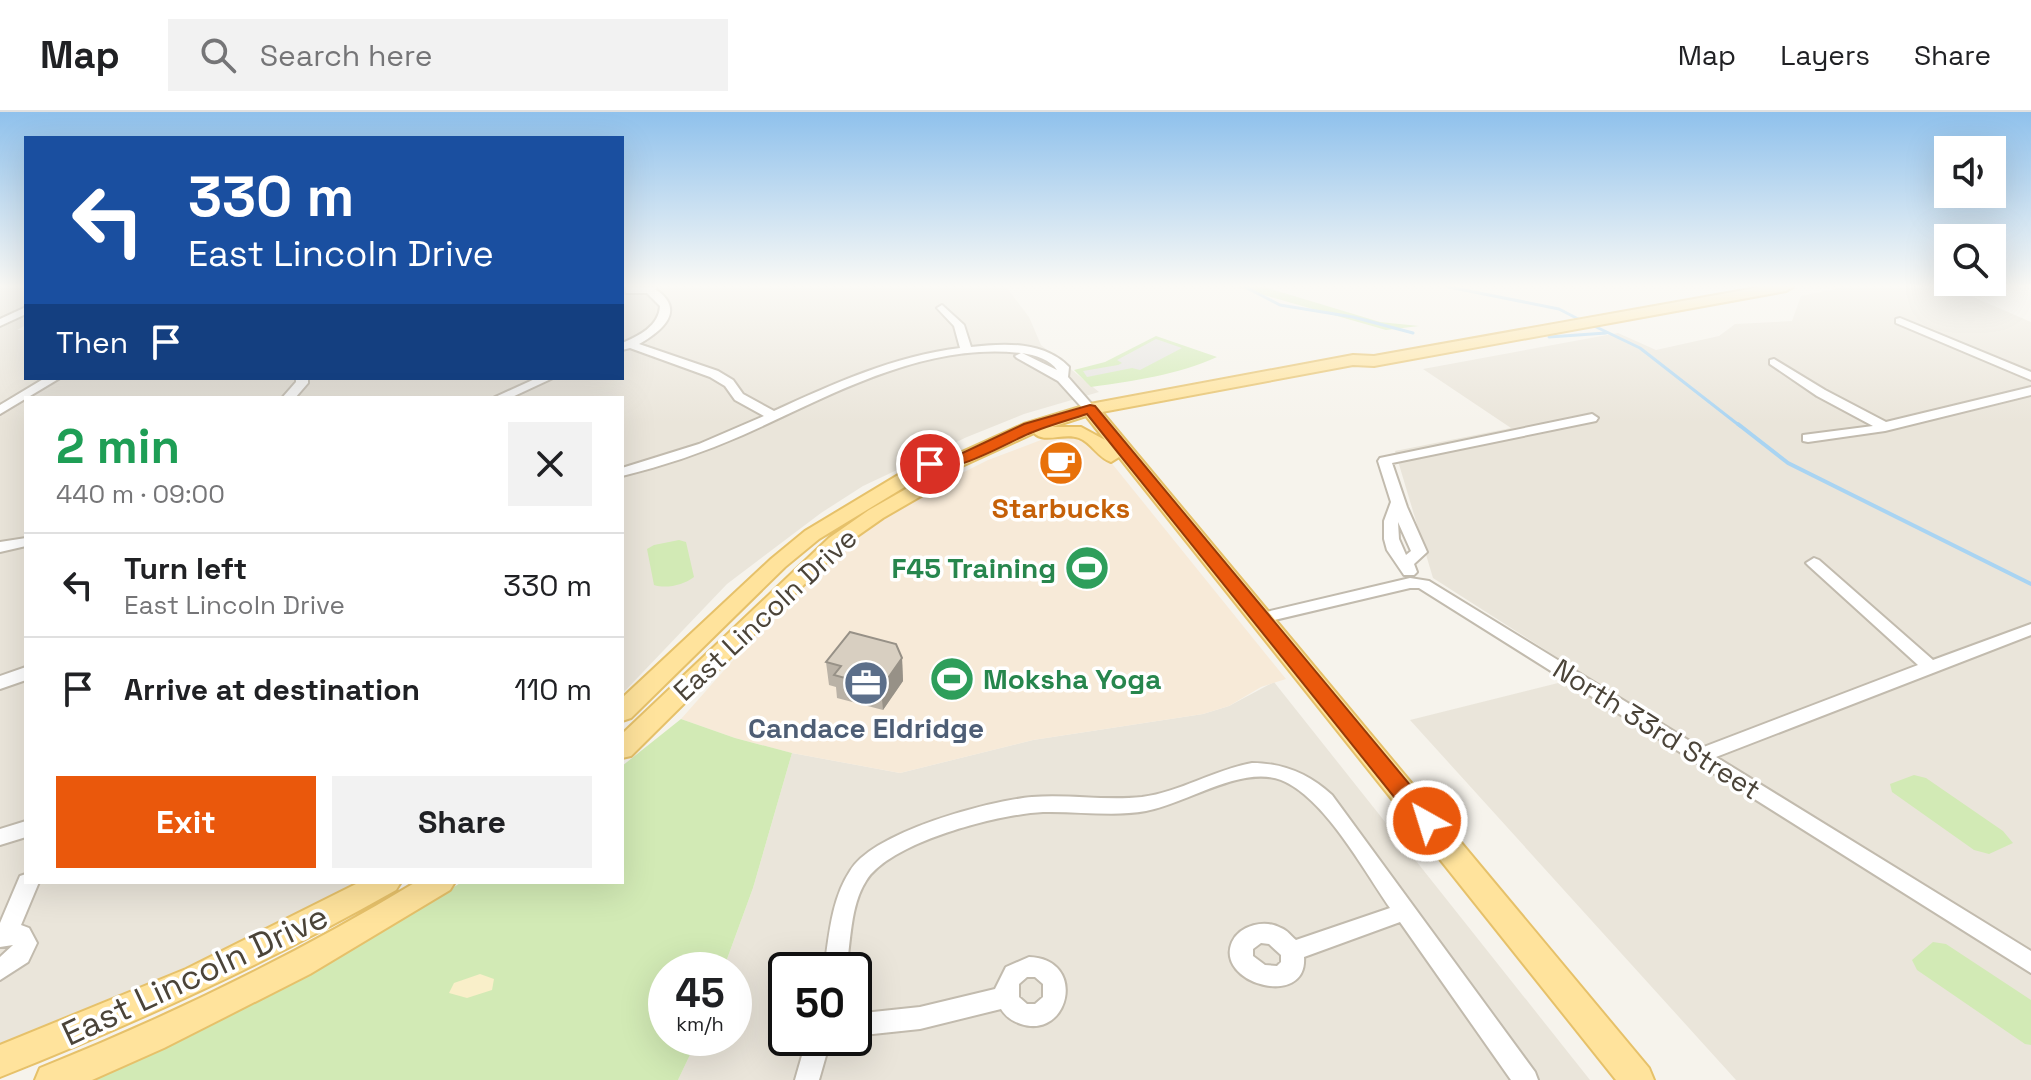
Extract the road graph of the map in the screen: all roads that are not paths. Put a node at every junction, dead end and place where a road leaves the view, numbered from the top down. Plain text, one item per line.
1 (650, 332) edge
2 (961, 332) edge
3 (1517, 332) edge
4 (1927, 332) edge
5 (626, 346) edge
6 (966, 350) junction
7 (1774, 362) dead end
8 (2031, 376) edge
9 (51, 380) edge
10 (302, 380) edge
11 (542, 380) edge
12 (2031, 391) edge
13 (290, 396) edge
14 (504, 396) edge
15 (1090, 409) junction
16 (0, 410) edge
17 (773, 416) junction
18 (1592, 418) dead end
19 (1885, 427) junction
20 (1006, 437) junction
21 (1808, 438) dead end
22 (955, 462) junction
23 (624, 471) edge
24 (1148, 477) junction
25 (24, 542) edge
26 (0, 547) edge
27 (1814, 563) dead end
28 (1410, 583) junction
29 (1262, 618) junction
30 (2031, 629) edge
31 (1930, 667) junction
32 (24, 674) edge
33 (0, 683) edge
34 (624, 710) edge
35 (624, 747) edge
36 (1701, 757) junction
37 (24, 830) edge
38 (0, 837) edge
39 (27, 884) edge
40 (382, 884) edge
41 (437, 884) edge
42 (1404, 912) junction
43 (3, 936) edge
44 (1292, 951) dead end
45 (839, 952) edge
46 (2031, 963) edge
47 (0, 970) edge
48 (1007, 997) dead end
49 (872, 1023) edge
50 (814, 1056) edge
51 (0, 1061) edge
52 (52, 1080) edge
53 (807, 1080) edge
54 (1526, 1080) edge
55 (1637, 1080) edge

1 - 5 street
2 - 6 street
3 - 15 main road, East Lincoln Drive
4 - 8 street
5 - 17 street
6 - 15 street
6 - 17 street
7 - 19 street
9 - 16 street
10 - 13 street
11 - 14 street
12 - 19 street
15 - 20 main road, East Lincoln Drive
15 - 24 main road
17 - 23 street
18 - 28 street
19 - 21 street
20 - 22 main road, East Lincoln Drive
20 - 24 main road
22 - 34 main road, East Lincoln Drive
22 - 35 main road, East Lincoln Drive
24 - 29 main road
25 - 26 street
27 - 31 street
28 - 29 street
28 - 36 street, North 33rd Street
29 - 55 main road
30 - 31 street
31 - 36 street
32 - 33 street
36 - 46 street, North 33rd Street
37 - 38 street
39 - 43 street
40 - 51 main road, East Lincoln Drive
41 - 52 main road, East Lincoln Drive
42 - 44 street
42 - 45 street
42 - 54 street
43 - 47 street
48 - 49 street
50 - 53 street

